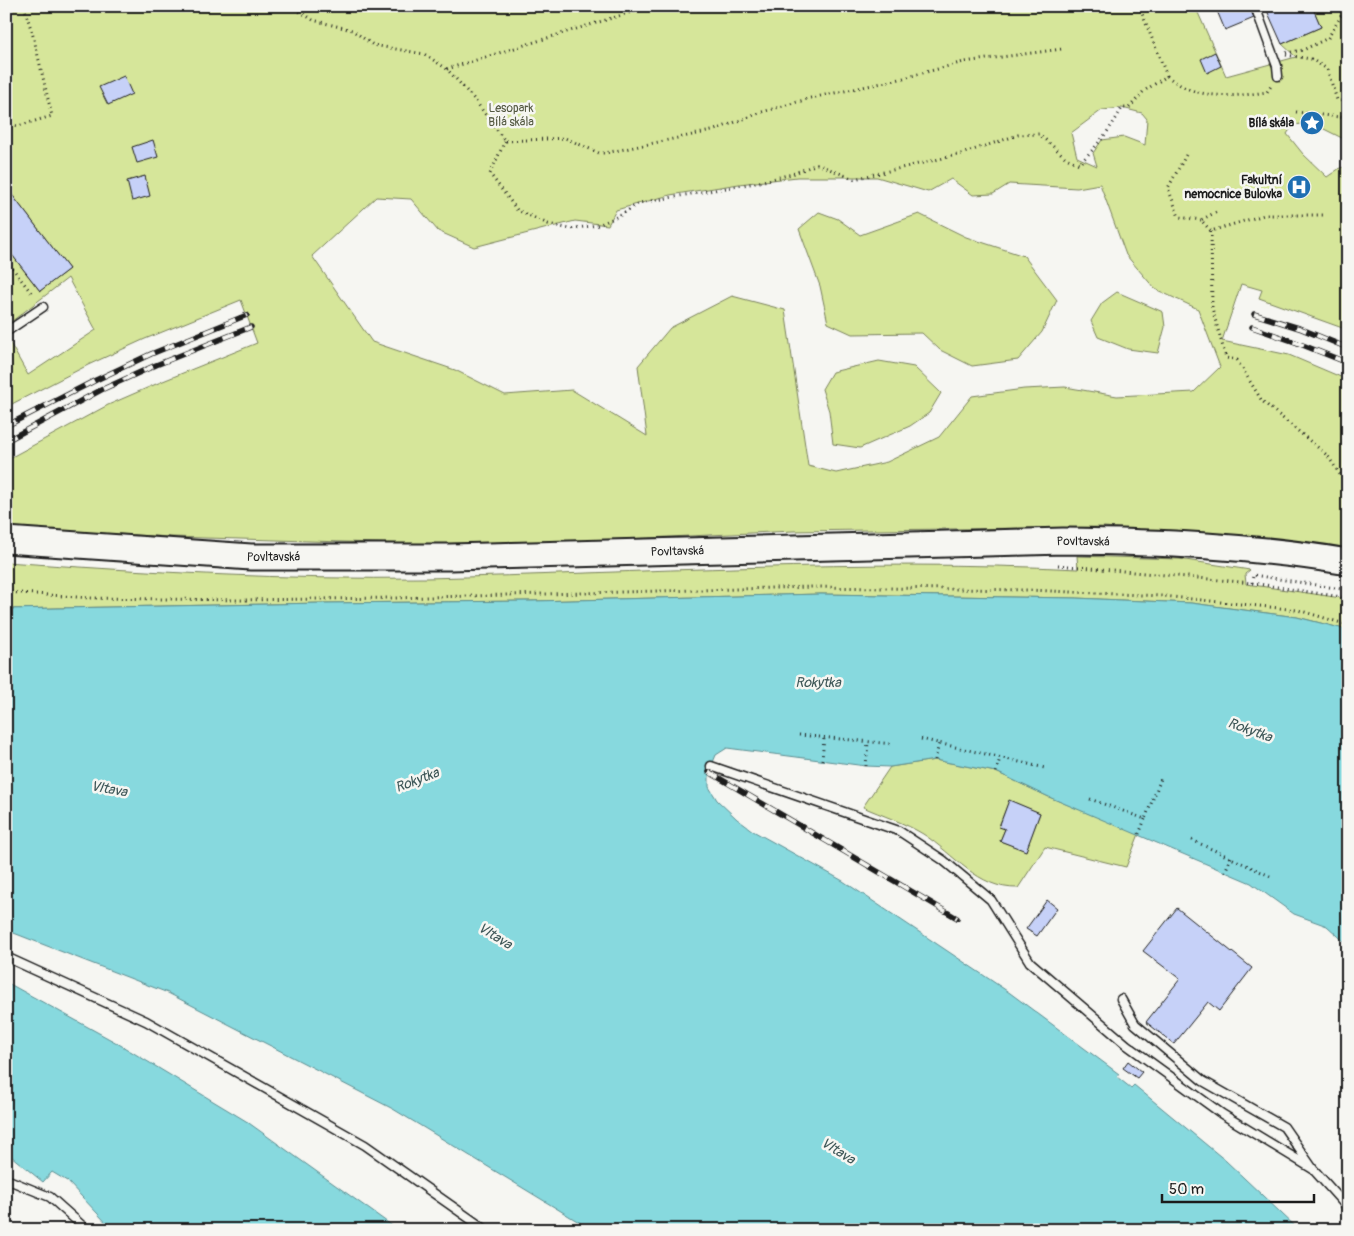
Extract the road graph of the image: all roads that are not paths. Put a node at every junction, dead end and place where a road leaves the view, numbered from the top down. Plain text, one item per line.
1 (1255, 6) edge
2 (1278, 76) road end
3 (43, 307) dead end
4 (6, 332) edge
5 (6, 540) edge
6 (1348, 562) edge
7 (711, 766) dead end
8 (6, 957) edge
9 (1120, 999) dead end
10 (1313, 1169) junction
11 (6, 1179) edge
12 (1348, 1208) edge
13 (87, 1230) edge
14 (486, 1230) edge

1 - 2 lane
3 - 4 lane
5 - 6 main road, Povltavská
7 - 10 lane
8 - 14 lane
9 - 10 lane
10 - 12 lane
11 - 13 lane

